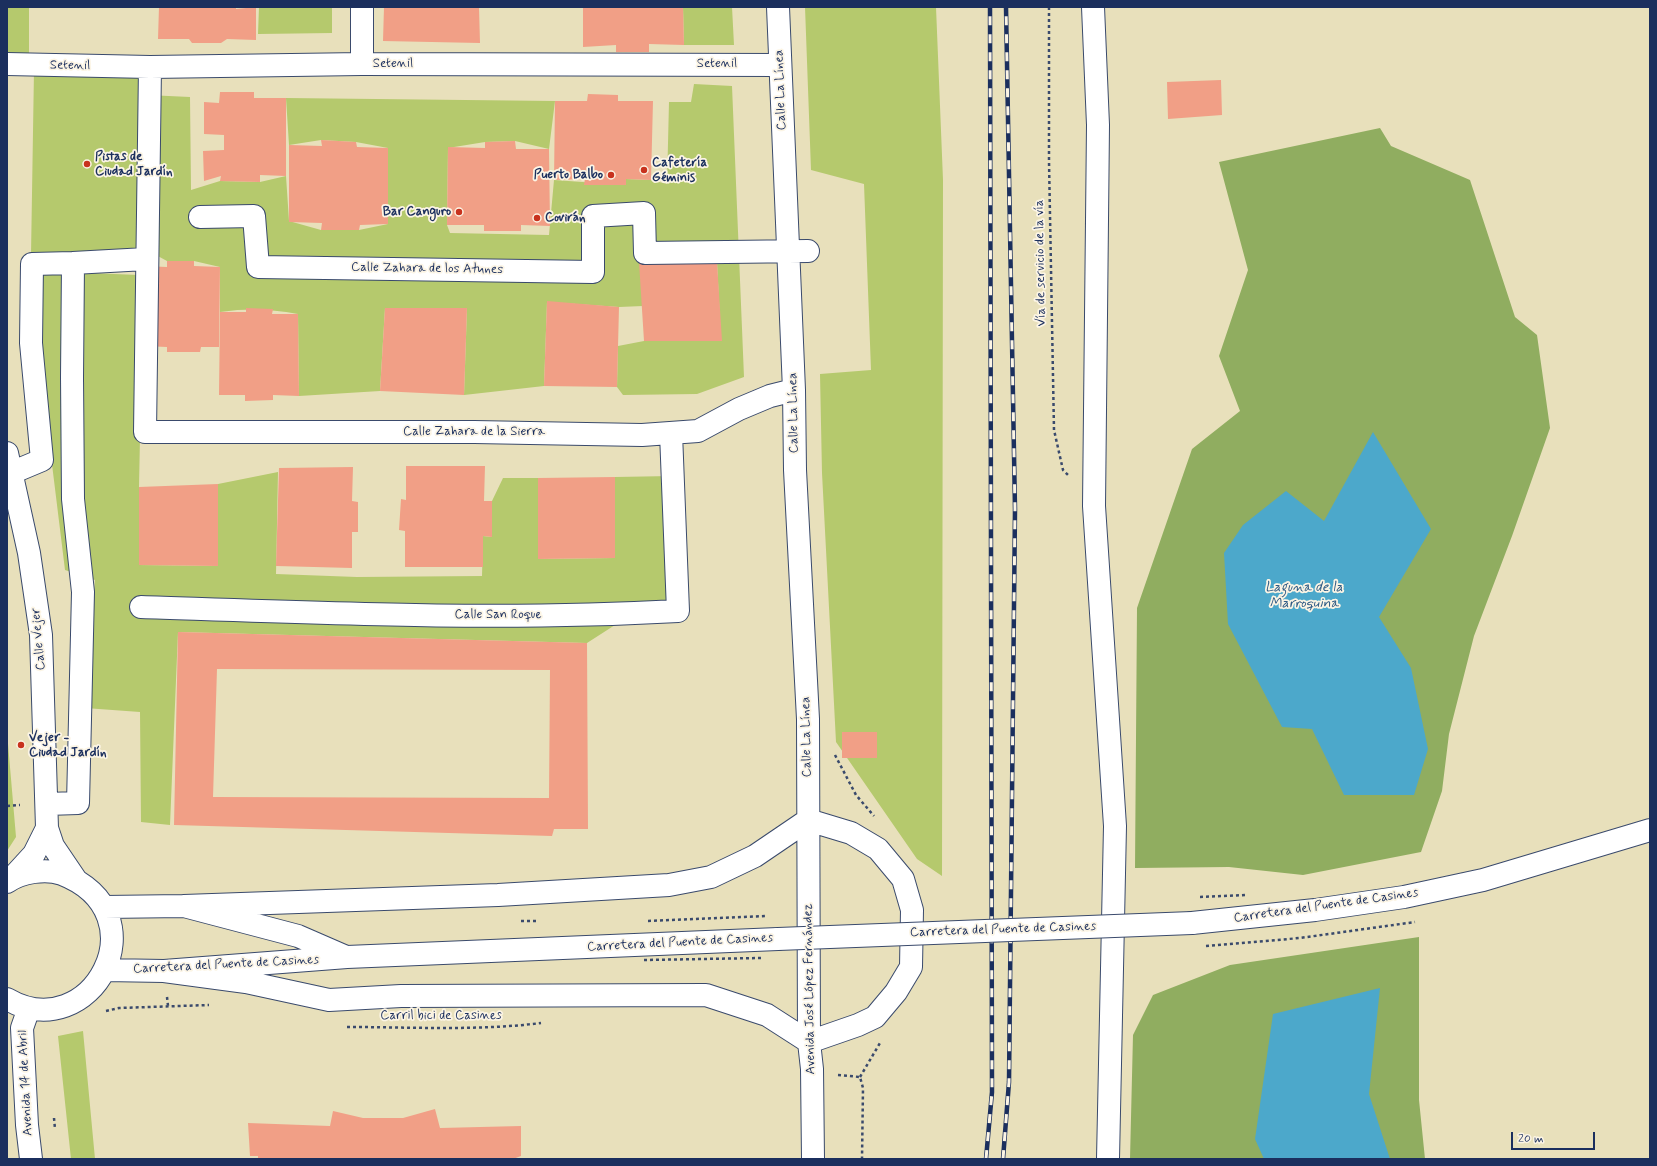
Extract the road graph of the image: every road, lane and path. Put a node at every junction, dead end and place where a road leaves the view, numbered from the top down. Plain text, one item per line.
1 (362, 7) edge
2 (778, 7) edge
3 (1049, 7) edge
4 (1093, 7) edge
5 (7, 64) edge
6 (362, 64) junction
7 (780, 65) junction
8 (150, 67) junction
9 (200, 217) dead end
10 (798, 251) junction
11 (146, 259) junction
12 (73, 263) junction
13 (794, 390) junction
14 (671, 433) junction
15 (9, 463) edge
16 (1094, 506) junction
17 (141, 607) dead end
18 (833, 751) dead end
19 (47, 804) junction
20 (876, 818) dead end
21 (808, 820) junction
22 (47, 828) junction
23 (1650, 830) edge
24 (10, 880) edge
25 (76, 880) junction
26 (184, 906) junction
27 (104, 907) junction
28 (347, 957) junction
29 (105, 970) junction
30 (164, 971) junction
31 (7, 999) edge
32 (215, 1004) dead end
33 (29, 1008) junction
34 (101, 1012) dead end
35 (547, 1022) dead end
36 (343, 1027) dead end
37 (882, 1040) dead end
38 (809, 1042) junction
39 (812, 1069) junction
40 (860, 1077) junction
41 (31, 1159) edge
42 (813, 1159) edge
43 (862, 1159) edge
44 (1108, 1159) edge

1 - 6 street
2 - 7 street, Calle La Línea
3 - 16 path, Vía de servicio de la vía
4 - 16 street
5 - 8 street, Setenil
6 - 7 street, Setenil
6 - 8 street, Setenil
7 - 10 street, Calle La Línea
8 - 11 street
9 - 10 street, Calle Zahara de los Atunes
10 - 13 street, Calle La Línea
11 - 12 street
11 - 14 street, Calle Zahara de la Sierra
12 - 15 street
12 - 19 street
13 - 14 street, Calle Zahara de la Sierra
13 - 21 street, Calle La Línea
14 - 17 street, Calle San Roque
15 - 19 street, Calle Vejer
16 - 44 street
18 - 20 path
19 - 22 street, Calle Vejer
21 - 26 street
21 - 38 street, Avenida José López Fernández
21 - 38 street
22 - 24 street, Calle Vejer
22 - 25 street, Calle Vejer
23 - 28 street, Carretera del Puente de Casines, bridge
24 - 25 street
25 - 27 street
26 - 27 street, Carretera del Puente de Casines
26 - 28 street, Carretera del Puente de Casines
27 - 29 street
28 - 30 street, Carretera del Puente de Casines
29 - 30 street, Carretera del Puente de Casines
29 - 33 street
30 - 38 street
31 - 33 street
32 - 34 path
33 - 41 street, Avenida 14 de Abril
35 - 36 path, Carril bici de Casines
37 - 40 path
38 - 39 street, Avenida José López Fernández
39 - 40 path
39 - 42 street, Avenida José López Fernández
40 - 43 path

